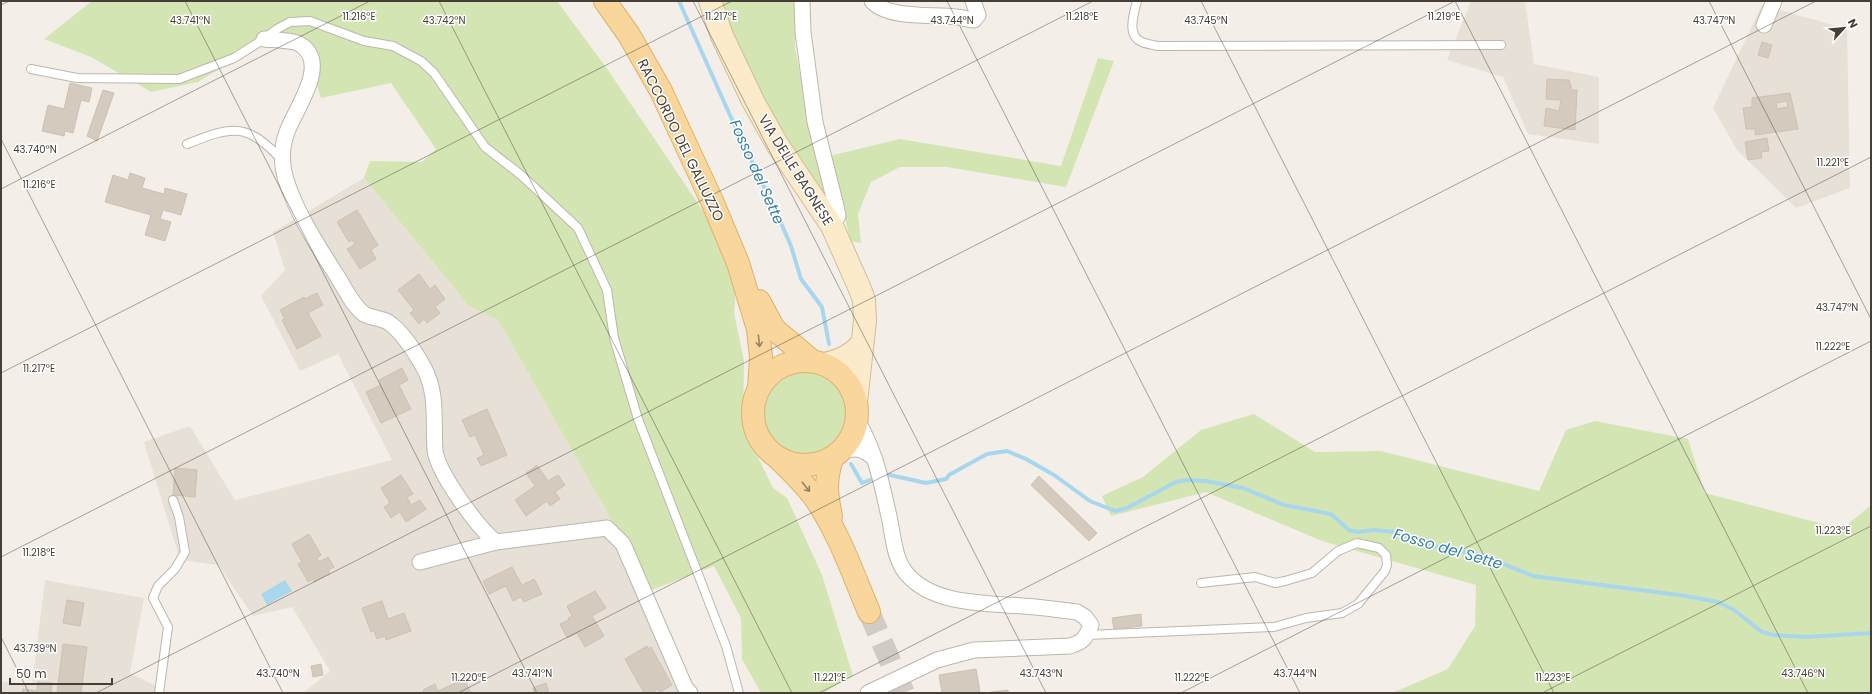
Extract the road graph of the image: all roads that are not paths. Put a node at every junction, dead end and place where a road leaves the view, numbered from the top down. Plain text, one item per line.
1 (605, 1) edge
2 (710, 1) edge
3 (802, 1) edge
4 (872, 1) edge
5 (973, 1) edge
6 (1137, 1) edge
7 (1774, 1) edge
8 (1764, 25) dead end
9 (264, 39) junction
10 (1501, 45) dead end
11 (31, 69) dead end
12 (187, 144) dead end
13 (281, 159) junction
14 (832, 226) junction
15 (738, 263) junction
16 (862, 343) junction
17 (819, 362) junction
18 (759, 388) junction
19 (856, 411) junction
20 (836, 455) junction
21 (779, 459) junction
22 (878, 465) junction
23 (173, 500) dead end
24 (834, 529) junction
25 (496, 542) junction
26 (420, 562) dead end
27 (1201, 584) dead end
28 (869, 612) tunnel mouth
29 (1087, 635) junction
30 (159, 693) edge
31 (690, 693) edge
32 (738, 693) edge
33 (868, 693) edge

1 - 15 main road, RACCORDO DEL GALLUZZO
2 - 14 main road, VIA DELLE BAGNESE
3 - 14 street
4 - 5 street
6 - 10 lane
7 - 8 street
9 - 11 lane
9 - 13 street
9 - 32 lane
12 - 13 lane
13 - 25 street
14 - 16 main road, VIA DELLE BAGNESE
15 - 17 main road, RACCORDO DEL GALLUZZO
15 -> 18 main road, RACCORDO DEL GALLUZZO
16 - 17 main road
16 - 19 main road, VIA DELLE BAGNESE
17 - 18 main road
17 - 19 main road
18 - 21 main road
19 - 20 main road
19 - 22 street
20 - 21 main road
20 - 22 street
20 - 24 main road
21 -> 24 main road
22 - 29 street
23 - 30 lane
24 - 28 main road
25 - 26 street
25 - 31 street
27 - 29 lane
29 - 33 street

